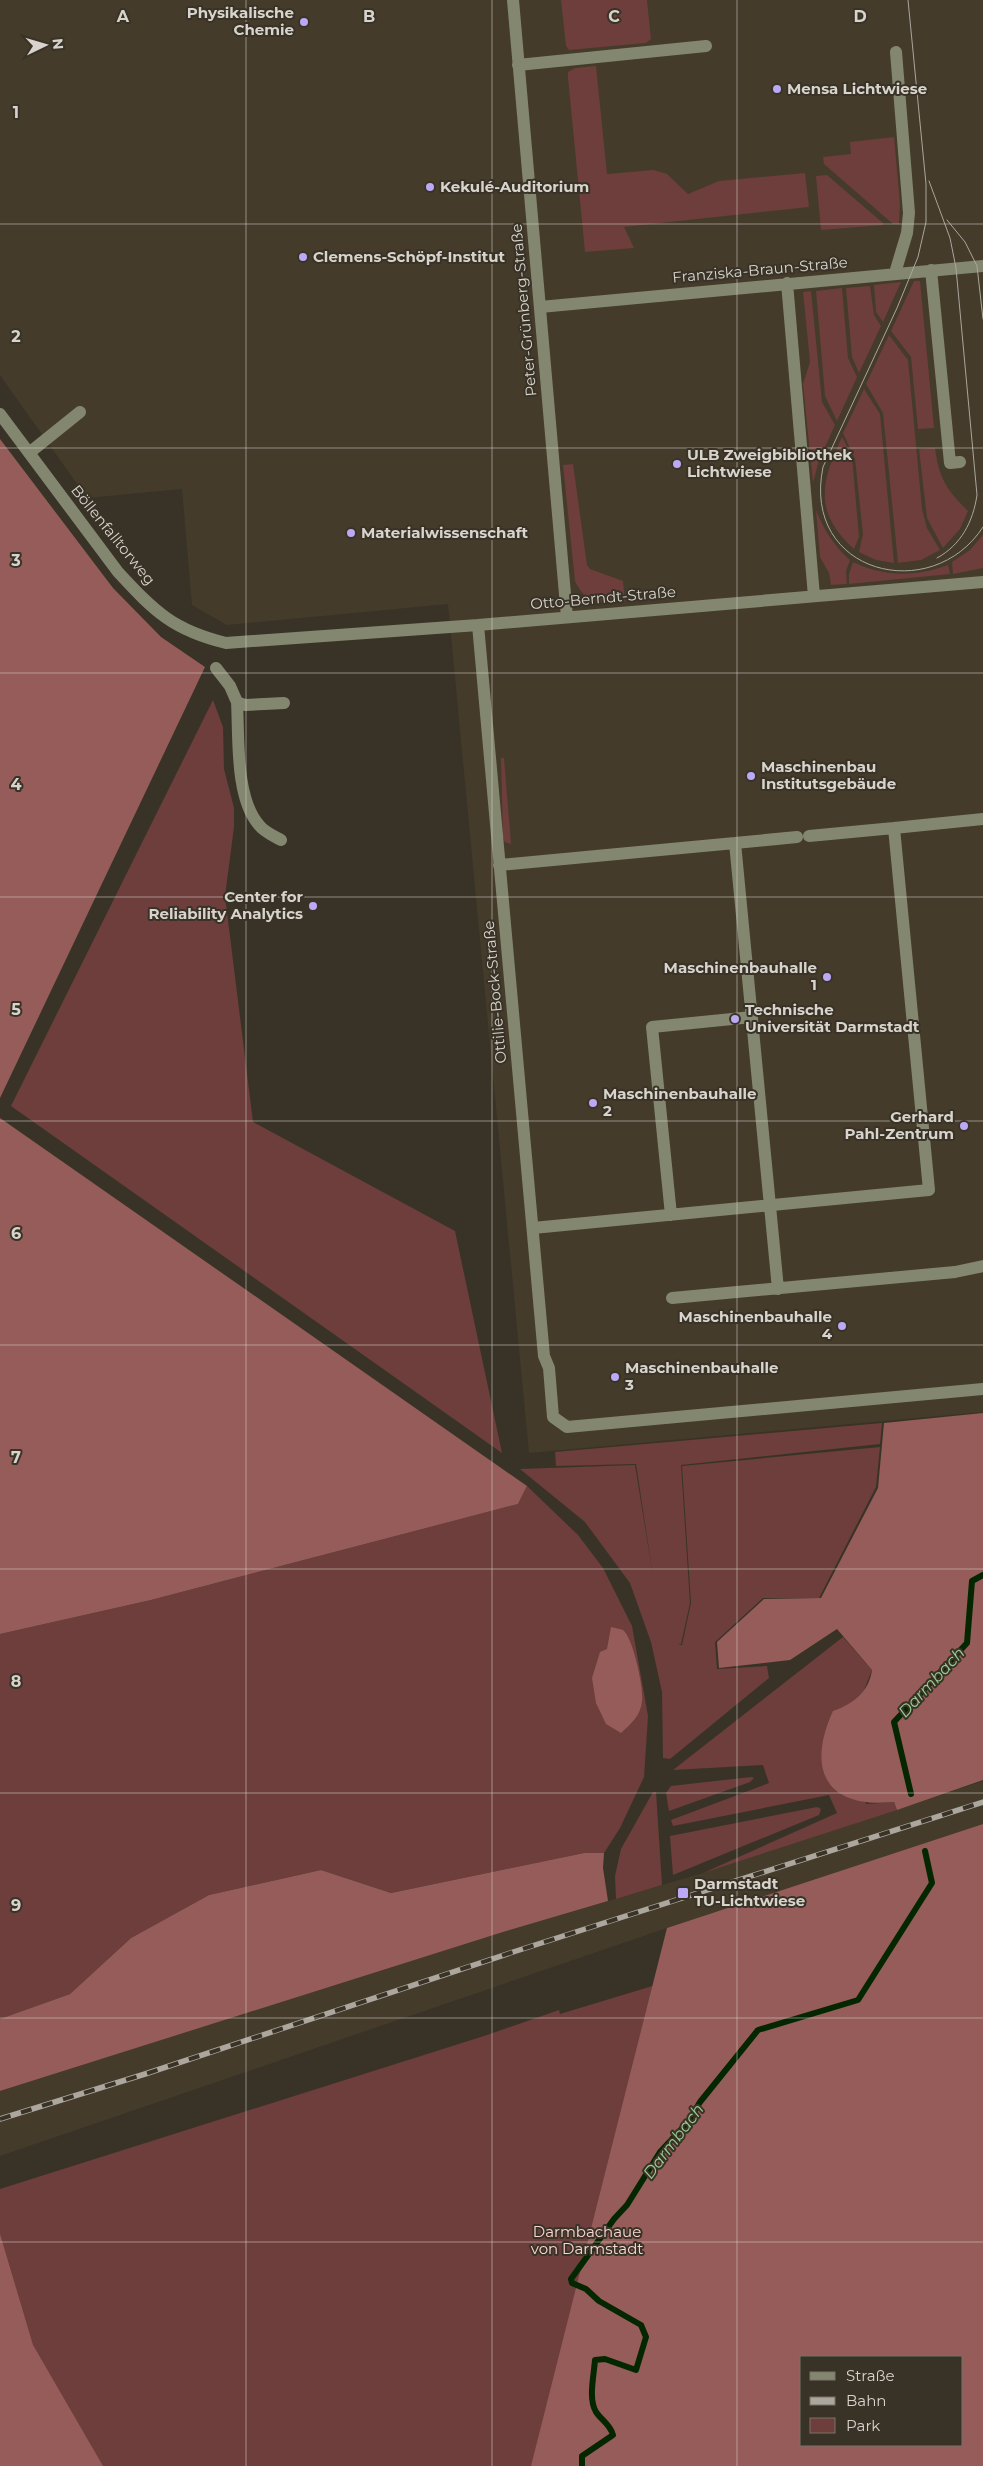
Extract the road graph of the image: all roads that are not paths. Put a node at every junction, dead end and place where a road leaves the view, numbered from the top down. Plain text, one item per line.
1 (513, 0) edge
2 (706, 46) dead end
3 (896, 52) dead end
4 (518, 65) junction
5 (983, 266) edge
6 (931, 270) junction
7 (895, 273) junction
8 (787, 283) junction
9 (540, 307) junction
10 (80, 412) dead end
11 (0, 414) edge
12 (29, 454) junction
13 (960, 462) dead end
14 (983, 582) edge
15 (814, 596) junction
16 (567, 617) junction
17 (478, 625) junction
18 (226, 643) joint
19 (216, 668) dead end
20 (237, 702) junction
21 (284, 703) dead end
22 (983, 819) edge
23 (894, 828) junction
24 (281, 840) dead end
25 (735, 843) junction
26 (499, 866) junction
27 (752, 1017) junction
28 (770, 1205) junction
29 (670, 1215) junction
30 (533, 1228) junction
31 (983, 1266) edge
32 (778, 1289) junction
33 (672, 1298) dead end
34 (983, 1389) edge

1 - 4 street, Peter-Grünberg-Straße
2 - 4 street
3 - 7 street
4 - 9 street, Peter-Grünberg-Straße
5 - 6 street, Franziska-Braun-Straße
6 - 7 street, Franziska-Braun-Straße
6 - 13 street
7 - 8 street, Franziska-Braun-Straße
8 - 9 street, Franziska-Braun-Straße
8 - 15 street
9 - 16 street, Peter-Grünberg-Straße
10 - 12 street
11 - 12 street, Böllenfalltorweg
12 - 18 street, Böllenfalltorweg
14 - 15 street, Otto-Berndt-Straße
15 - 16 street, Otto-Berndt-Straße
16 - 17 street, Otto-Berndt-Straße
17 - 18 street, Otto-Berndt-Straße
17 - 26 street, Ottilie-Bock-Straße
19 - 20 street
20 - 21 street
20 - 24 street
22 - 23 street
23 - 25 street
23 - 28 street
25 - 26 street
25 - 27 street
26 - 30 street, Ottilie-Bock-Straße
27 - 28 street
27 - 29 street
28 - 29 street
28 - 32 street
29 - 30 street
30 - 34 street, Ottilie-Bock-Straße
31 - 32 street
32 - 33 street

